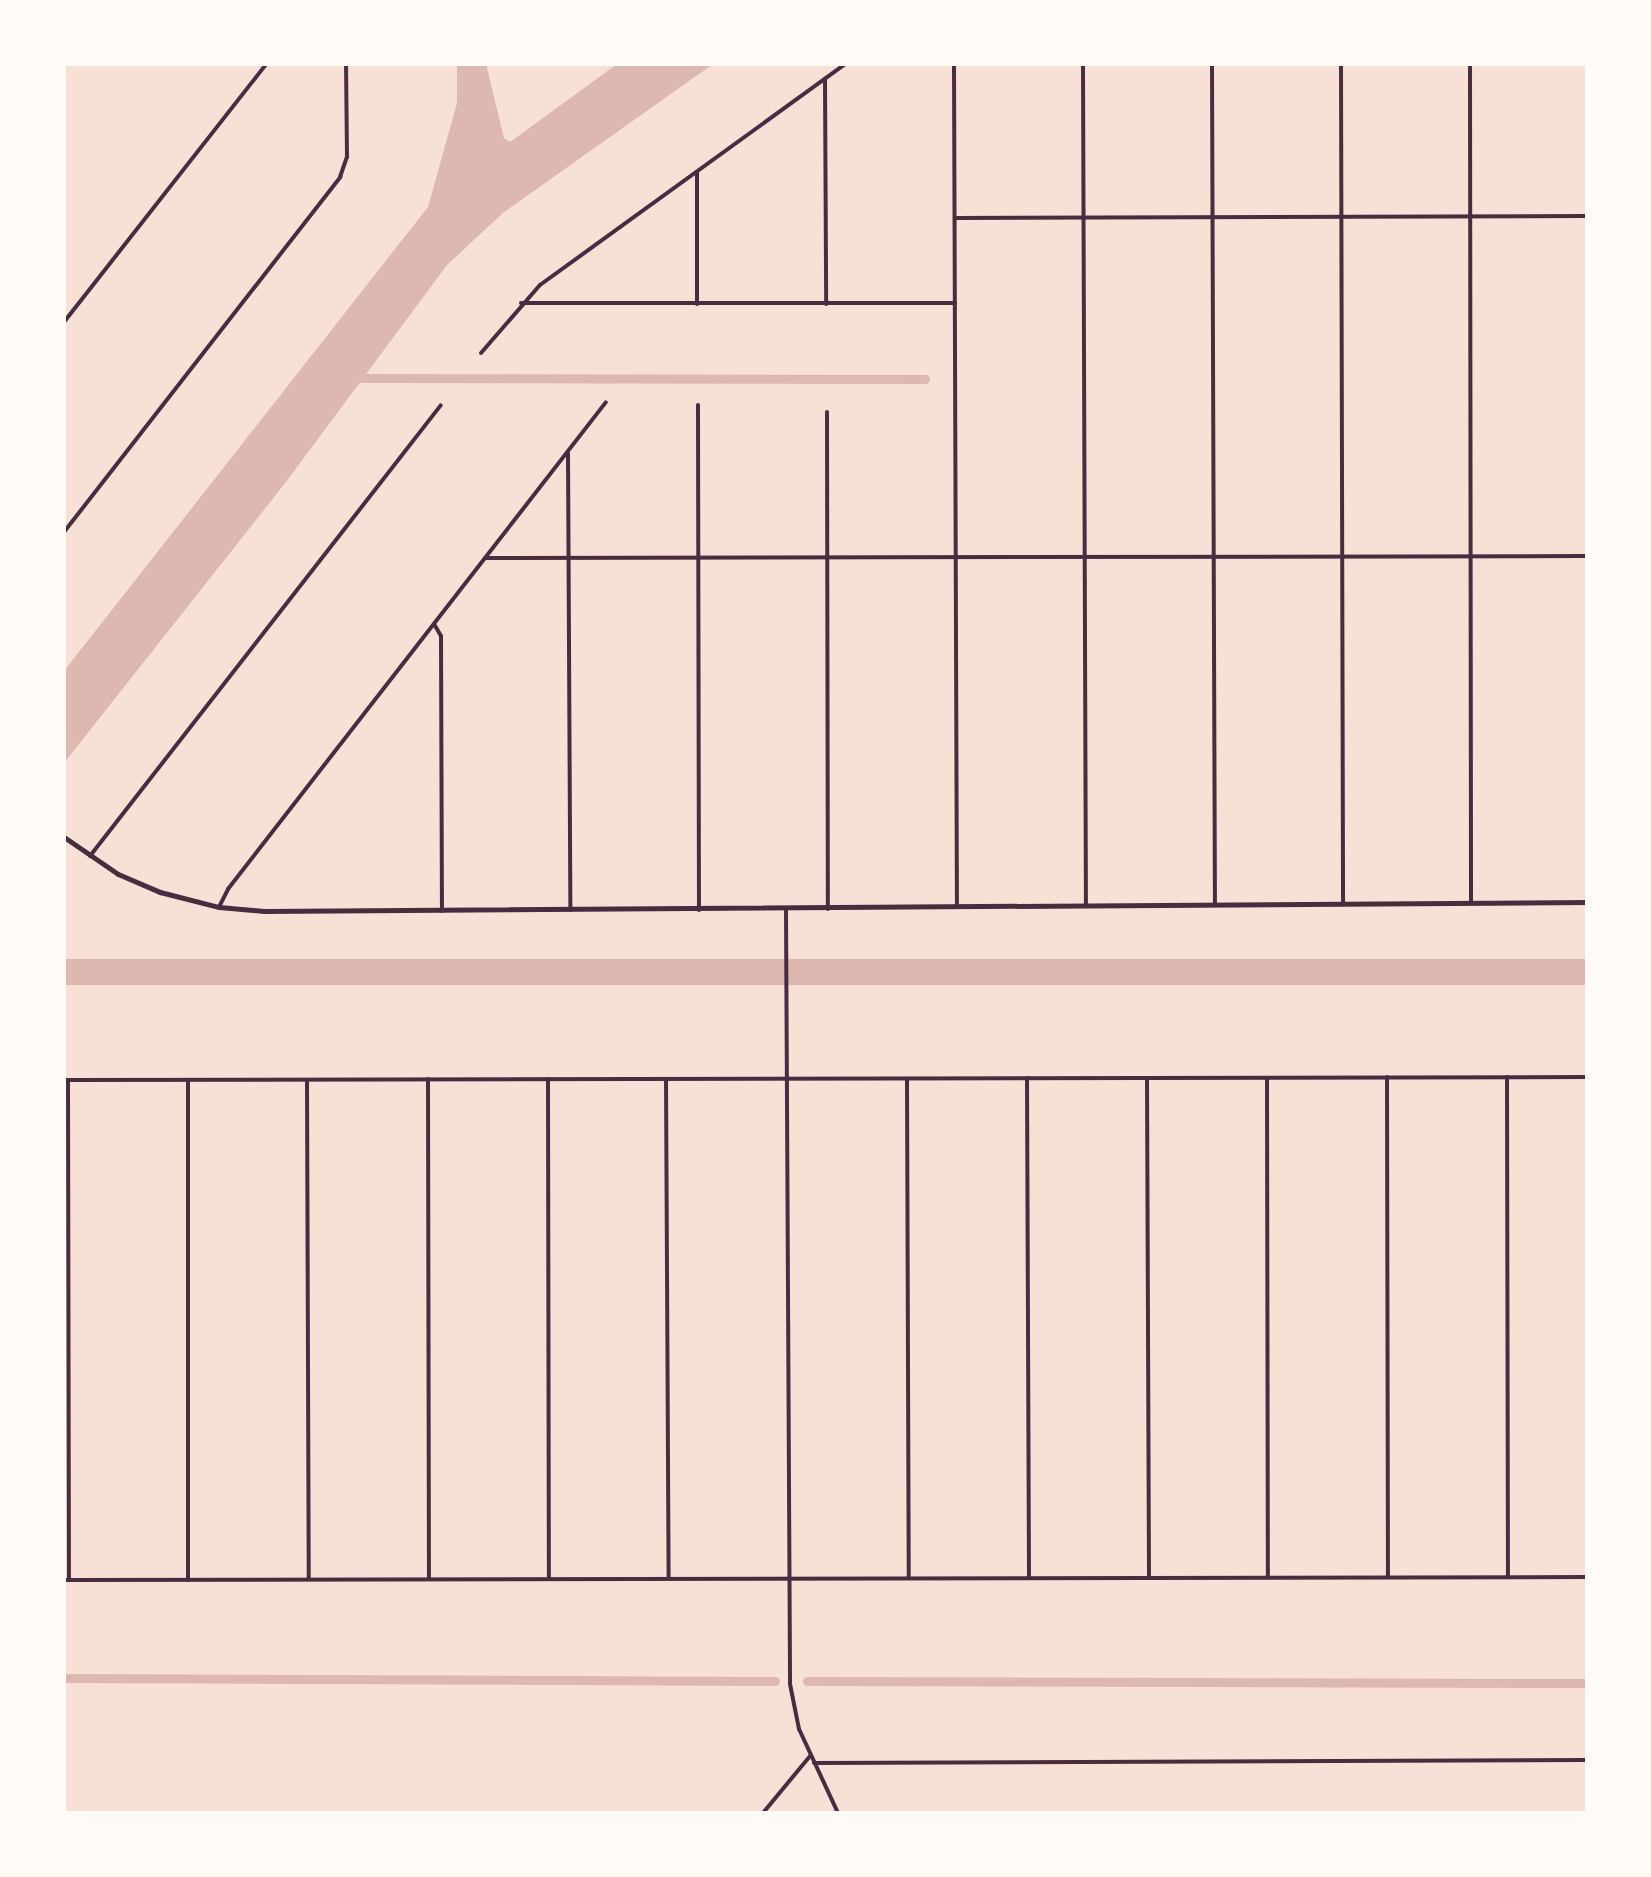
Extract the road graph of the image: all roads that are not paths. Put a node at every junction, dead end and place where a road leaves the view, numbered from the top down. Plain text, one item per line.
1 (266, 64) edge
2 (346, 64) edge
3 (845, 64) edge
4 (954, 64) edge
5 (1083, 64) edge
6 (1212, 64) edge
7 (1341, 64) edge
8 (1470, 64) edge
9 (825, 79) junction
10 (697, 172) junction
11 (1470, 216) junction
12 (1587, 216) edge
13 (1083, 217) junction
14 (1213, 217) junction
15 (1341, 217) junction
16 (955, 218) junction
17 (521, 303) junction
18 (955, 303) junction
19 (697, 304) junction
20 (826, 304) junction
21 (64, 322) edge
22 (481, 353) dead end
23 (606, 402) dead end
24 (441, 405) dead end
25 (698, 405) dead end
26 (827, 412) dead end
27 (568, 450) junction
28 (64, 532) edge
29 (1343, 556) junction
30 (1471, 556) junction
31 (1587, 556) edge
32 (1085, 557) junction
33 (1214, 557) junction
34 (485, 558) junction
35 (698, 558) junction
36 (827, 558) junction
37 (956, 558) junction
38 (569, 559) junction
39 (434, 624) junction
40 (64, 837) edge
41 (90, 856) junction
42 (1471, 902) junction
43 (1587, 902) edge
44 (1343, 903) junction
45 (1215, 905) junction
46 (219, 907) junction
47 (1086, 907) junction
48 (828, 909) junction
49 (957, 909) junction
50 (570, 910) junction
51 (699, 910) junction
52 (786, 910) junction
53 (442, 911) junction
54 (1387, 1077) junction
55 (1507, 1077) junction
56 (1587, 1077) edge
57 (1027, 1078) junction
58 (1147, 1078) junction
59 (1267, 1078) junction
60 (428, 1079) junction
61 (548, 1079) junction
62 (666, 1079) junction
63 (787, 1079) junction
64 (907, 1079) junction
65 (66, 1080) edge
66 (188, 1080) junction
67 (307, 1080) junction
68 (1268, 1577) junction
69 (1388, 1577) junction
70 (1508, 1577) junction
71 (1587, 1577) edge
72 (549, 1578) junction
73 (669, 1578) junction
74 (909, 1578) junction
75 (1029, 1578) junction
76 (1149, 1578) junction
77 (309, 1579) junction
78 (429, 1579) junction
79 (788, 1579) junction
80 (66, 1580) edge
81 (188, 1580) junction
82 (810, 1755) junction
83 (1587, 1760) edge
84 (814, 1763) junction
85 (763, 1813) edge
86 (838, 1813) edge

1 - 21 street
2 - 28 street
3 - 9 street
4 - 16 street
5 - 13 street
6 - 14 street
7 - 15 street
8 - 11 street
9 - 10 street
9 - 20 street
10 - 17 street
10 - 19 street
11 - 12 street
11 - 15 street
11 - 30 street
13 - 14 street
13 - 16 street
13 - 32 street
14 - 15 street
14 - 33 street
15 - 29 street
16 - 18 street
17 - 19 street
17 - 22 street
18 - 20 street
18 - 37 street
19 - 20 street
23 - 27 street
24 - 41 street
25 - 35 street
26 - 36 street
27 - 34 street
27 - 38 street
29 - 30 street
29 - 33 street
29 - 44 street
30 - 31 street
30 - 42 street
32 - 33 street
32 - 37 street
32 - 47 street
33 - 45 street
34 - 38 street
34 - 39 street
35 - 36 street
35 - 38 street
35 - 51 street
36 - 37 street
36 - 48 street
37 - 49 street
38 - 50 street
39 - 46 street
39 - 53 street
40 - 41 street
41 - 46 street
42 - 43 street
42 - 44 street
44 - 45 street
45 - 47 street
46 - 53 street
47 - 49 street
48 - 49 street
48 - 52 street
50 - 51 street
50 - 53 street
51 - 52 street
52 - 63 street
54 - 55 street
54 - 59 street
54 - 69 street
55 - 56 street
55 - 70 street
57 - 58 street
57 - 64 street
57 - 75 street
58 - 59 street
58 - 76 street
59 - 68 street
60 - 61 street
60 - 67 street
60 - 78 street
61 - 62 street
61 - 72 street
62 - 63 street
62 - 73 street
63 - 64 street
63 - 79 street
64 - 74 street
65 - 66 street
65 - 80 street
66 - 67 street
66 - 81 street
67 - 77 street
68 - 69 street
68 - 76 street
69 - 70 street
70 - 71 street
72 - 73 street
72 - 78 street
73 - 79 street
74 - 75 street
74 - 79 street
75 - 76 street
77 - 78 street
77 - 81 street
79 - 82 street
80 - 81 street
82 - 84 street
82 - 85 street
83 - 84 street
84 - 86 street

